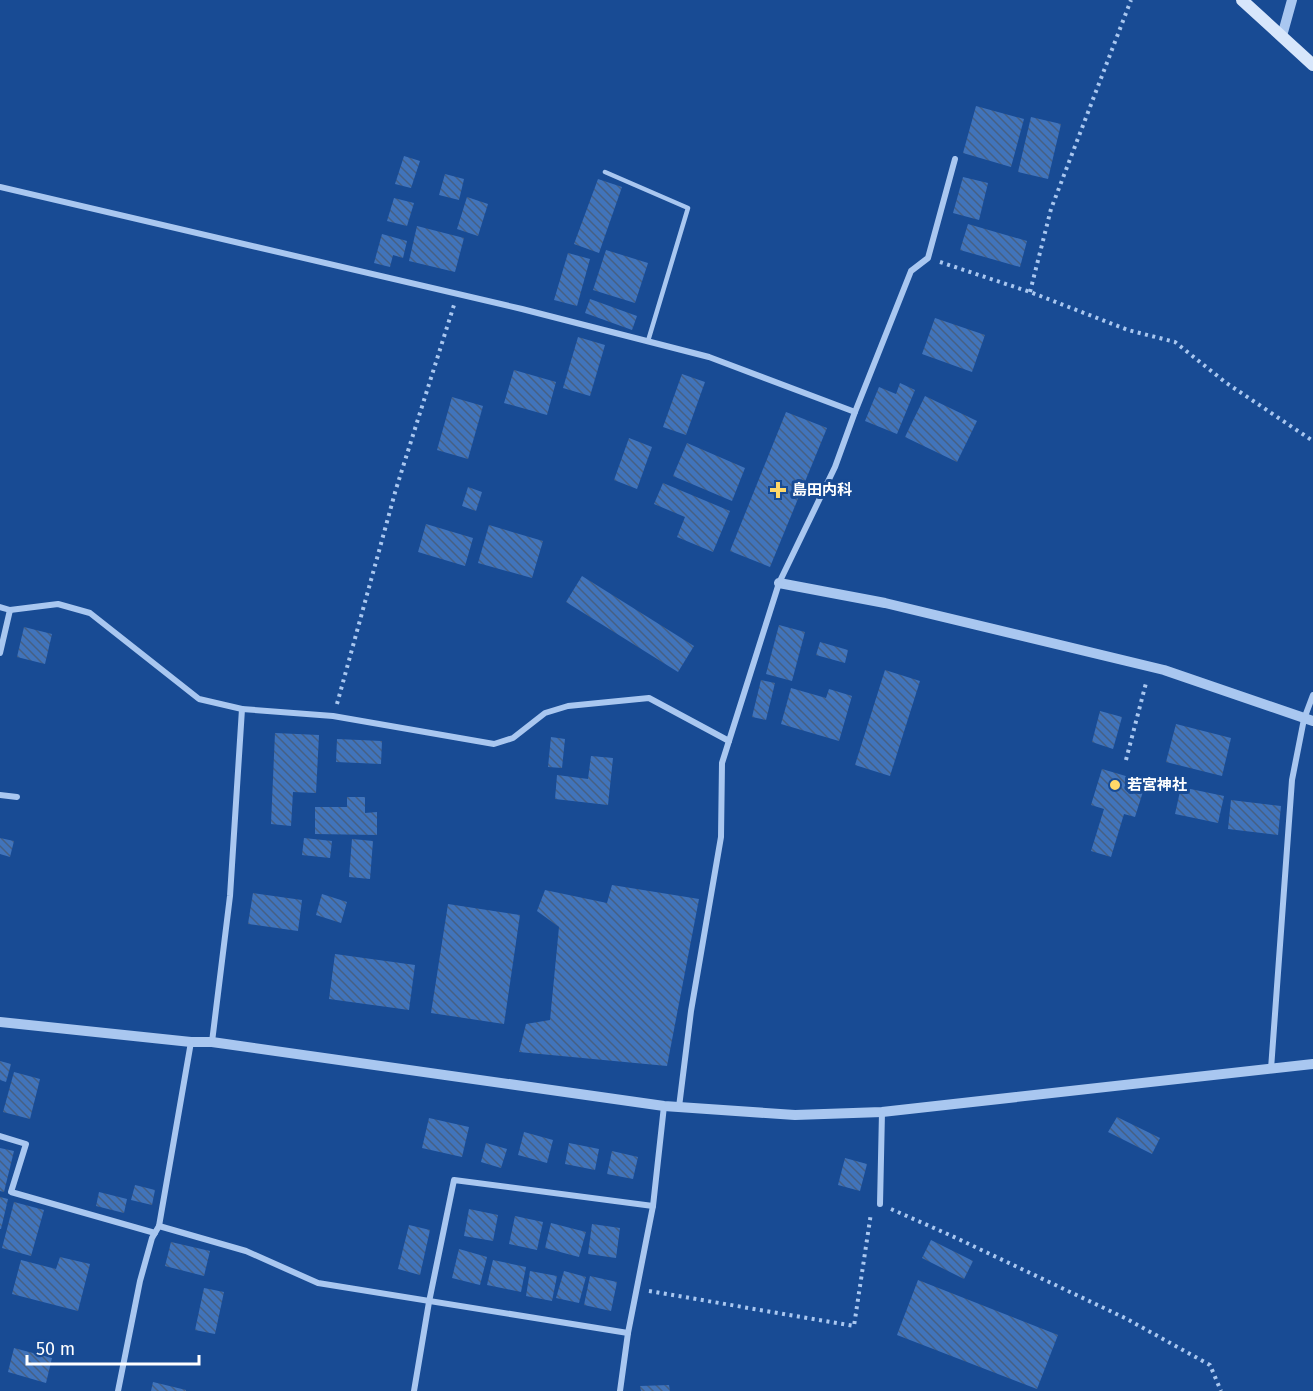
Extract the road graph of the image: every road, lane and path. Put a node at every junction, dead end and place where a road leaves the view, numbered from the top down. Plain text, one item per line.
1 (1131, 0) edge
2 (1242, 0) edge
3 (1292, 0) edge
4 (1282, 36) junction
5 (1313, 65) edge
6 (955, 159) dead end
7 (605, 172) dead end
8 (0, 187) edge
9 (928, 258) junction
10 (1030, 292) junction
11 (458, 294) junction
12 (648, 341) junction
13 (855, 412) junction
14 (1313, 441) edge
15 (778, 583) junction
16 (0, 607) edge
17 (10, 610) junction
18 (0, 653) edge
19 (1150, 667) junction
20 (1313, 695) edge
21 (242, 709) junction
22 (333, 716) junction
23 (1308, 720) edge
24 (729, 741) junction
25 (1126, 760) dead end
26 (0, 795) edge
27 (18, 797) dead end
28 (0, 1022) edge
29 (191, 1042) junction
30 (212, 1042) junction
31 (1313, 1064) edge
32 (1271, 1069) junction
33 (664, 1106) junction
34 (679, 1107) junction
35 (882, 1112) junction
36 (0, 1136) edge
37 (880, 1204) junction
38 (654, 1206) junction
39 (157, 1229) junction
40 (636, 1289) junction
41 (429, 1302) junction
42 (628, 1333) junction
43 (118, 1391) edge
44 (414, 1391) edge
45 (620, 1391) edge
46 (1221, 1391) edge

1 - 10 path
2 - 4 main road
3 - 4 street
4 - 5 main road
6 - 9 street
7 - 12 lane
8 - 11 street
9 - 10 path
9 - 13 street
10 - 14 path
11 - 12 street
11 - 22 path
12 - 13 street
13 - 15 street
15 - 19 street
15 - 24 street
16 - 17 street
17 - 18 street
17 - 21 street
19 - 23 street
19 - 25 path
20 - 23 street
21 - 22 street
21 - 30 street
22 - 24 street
23 - 32 street
24 - 34 street
26 - 27 street
28 - 29 street
29 - 30 street
29 - 39 street
30 - 33 street
31 - 32 street
32 - 35 street
33 - 34 street
33 - 38 street
34 - 35 street
35 - 37 street
36 - 39 street
37 - 40 path
37 - 46 path
38 - 40 street
38 - 41 street
39 - 41 street
39 - 43 street
40 - 42 street
41 - 42 street
41 - 44 street
42 - 45 street

